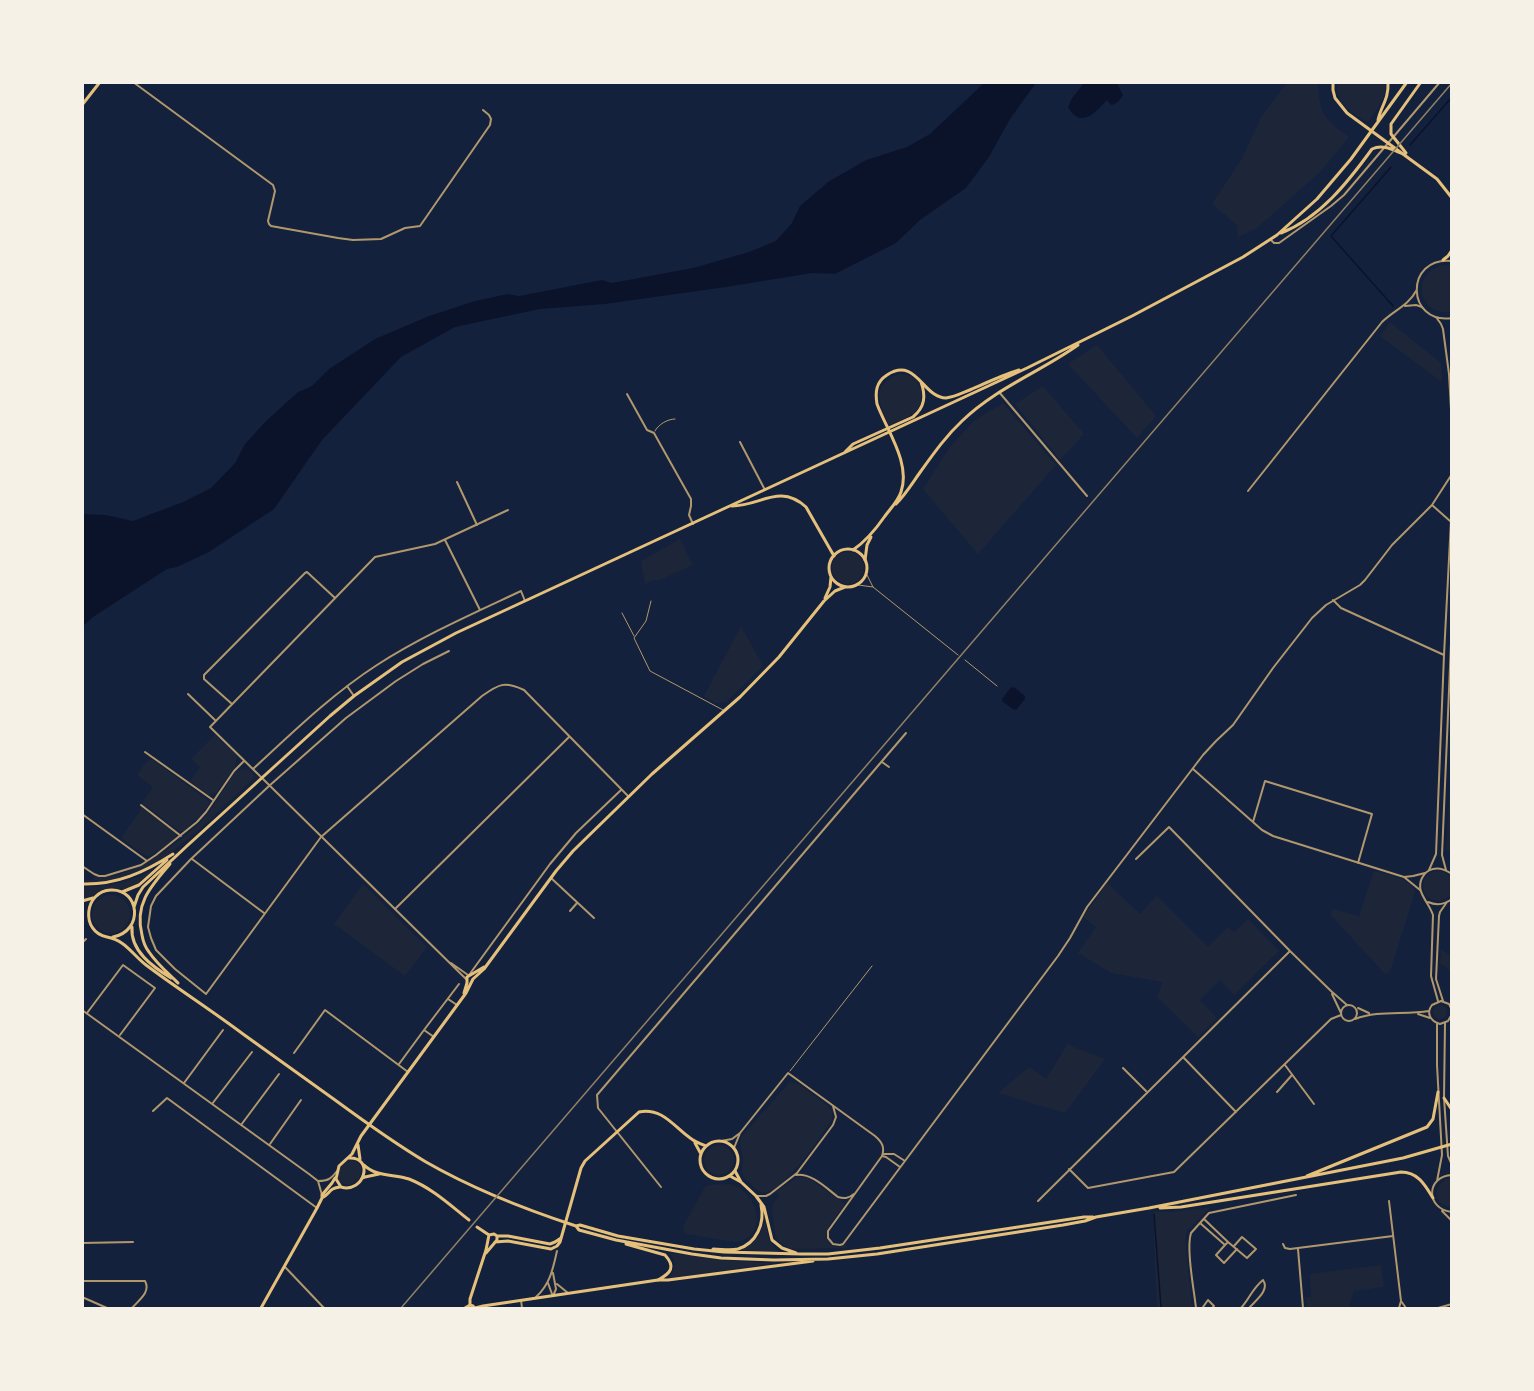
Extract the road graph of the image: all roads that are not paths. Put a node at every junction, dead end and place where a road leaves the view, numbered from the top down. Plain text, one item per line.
1 (100, 82) edge
2 (133, 82) edge
3 (1334, 82) edge
4 (1388, 82) edge
5 (1407, 82) edge
6 (1421, 82) edge
7 (1440, 82) edge
8 (82, 105) edge
9 (483, 110) dead end
10 (1377, 124) junction
11 (1409, 157) junction
12 (1452, 198) edge
13 (1276, 235) junction
14 (1270, 239) junction
15 (1452, 250) edge
16 (1443, 260) junction
17 (1452, 261) edge
18 (1416, 291) junction
19 (1402, 306) junction
20 (1422, 307) junction
21 (1436, 317) junction
22 (1452, 318) edge
23 (1452, 329) edge
24 (1087, 339) junction
25 (1452, 340) edge
26 (1027, 368) junction
27 (920, 381) junction
28 (999, 392) junction
29 (627, 394) dead end
30 (675, 418) dead end
31 (1452, 427) edge
32 (654, 433) junction
33 (740, 442) dead end
34 (842, 455) junction
35 (1452, 474) edge
36 (457, 482) dead end
37 (765, 490) junction
38 (1248, 490) dead end
39 (1088, 496) dead end
40 (1452, 501) edge
41 (1432, 505) junction
42 (730, 506) junction
43 (508, 510) dead end
44 (890, 510) junction
45 (1450, 521) edge
46 (693, 524) junction
47 (477, 525) junction
48 (873, 533) junction
49 (445, 540) junction
50 (853, 550) junction
51 (834, 556) junction
52 (865, 560) junction
53 (866, 573) junction
54 (831, 577) junction
55 (858, 585) junction
56 (845, 587) junction
57 (873, 587) junction
58 (335, 598) junction
59 (1333, 600) junction
60 (525, 601) junction
61 (651, 601) dead end
62 (824, 601) junction
63 (480, 610) junction
64 (622, 613) dead end
65 (1452, 620) edge
66 (634, 638) junction
67 (449, 651) dead end
68 (958, 655) dead end
69 (1444, 655) junction
70 (964, 660) dead end
71 (347, 686) junction
72 (997, 686) dead end
73 (188, 694) dead end
74 (354, 696) junction
75 (232, 704) junction
76 (724, 710) junction
77 (216, 722) junction
78 (906, 733) dead end
79 (569, 737) junction
80 (145, 752) dead end
81 (244, 761) junction
82 (882, 762) junction
83 (889, 767) dead end
84 (253, 769) junction
85 (1193, 769) junction
86 (262, 778) junction
87 (269, 786) junction
88 (621, 790) junction
89 (628, 796) junction
90 (213, 800) junction
91 (141, 805) dead end
92 (82, 814) edge
93 (1253, 822) junction
94 (181, 836) junction
95 (321, 837) junction
96 (175, 856) junction
97 (555, 858) junction
98 (191, 859) junction
99 (1136, 859) dead end
100 (147, 861) junction
101 (1358, 863) junction
102 (562, 864) junction
103 (82, 866) edge
104 (1446, 870) junction
105 (1428, 871) junction
106 (1452, 874) edge
107 (1404, 877) junction
108 (551, 878) junction
109 (82, 884) edge
110 (1420, 890) junction
111 (121, 892) junction
112 (94, 897) junction
113 (1452, 899) edge
114 (1426, 900) junction
115 (82, 901) edge
116 (1447, 902) junction
117 (577, 903) junction
118 (134, 907) junction
119 (395, 909) junction
120 (570, 911) dead end
121 (264, 913) junction
122 (82, 915) edge
123 (594, 918) dead end
124 (89, 921) junction
125 (133, 924) junction
126 (113, 937) junction
127 (86, 939) dead end
128 (82, 943) edge
129 (487, 949) junction
130 (1290, 951) junction
131 (494, 954) junction
132 (872, 966) dead end
133 (469, 978) junction
134 (178, 983) junction
135 (459, 984) dead end
136 (1330, 991) junction
137 (448, 999) junction
138 (198, 1000) junction
139 (1438, 1001) junction
140 (1443, 1001) junction
141 (457, 1005) junction
142 (1347, 1005) junction
143 (1356, 1008) junction
144 (82, 1010) edge
145 (1452, 1010) edge
146 (1429, 1011) junction
147 (87, 1013) junction
148 (1372, 1013) junction
149 (1415, 1013) junction
150 (1341, 1014) junction
151 (1452, 1014) edge
152 (1431, 1018) junction
153 (1355, 1019) junction
154 (1437, 1023) junction
155 (1444, 1023) junction
156 (224, 1030) dead end
157 (424, 1030) junction
158 (119, 1036) junction
159 (434, 1037) junction
160 (252, 1052) dead end
161 (294, 1053) dead end
162 (1183, 1057) junction
163 (398, 1065) junction
164 (1284, 1065) junction
165 (1123, 1068) dead end
166 (408, 1072) junction
167 (788, 1072) junction
168 (279, 1074) dead end
169 (1292, 1075) junction
170 (184, 1083) junction
171 (1147, 1092) junction
172 (1277, 1092) dead end
173 (1438, 1092) junction
174 (1444, 1098) junction
175 (301, 1100) dead end
176 (212, 1104) junction
177 (1314, 1104) dead end
178 (833, 1106) junction
179 (1452, 1110) edge
180 (153, 1111) dead end
181 (1236, 1112) junction
182 (240, 1126) junction
183 (618, 1131) junction
184 (740, 1133) junction
185 (358, 1141) junction
186 (694, 1141) junction
187 (721, 1141) junction
188 (270, 1144) junction
189 (1452, 1144) edge
190 (706, 1146) junction
191 (734, 1148) junction
192 (701, 1154) junction
193 (883, 1155) junction
194 (349, 1158) junction
195 (904, 1161) junction
196 (362, 1163) junction
197 (1452, 1165) edge
198 (900, 1167) junction
199 (1069, 1169) junction
200 (735, 1171) junction
201 (336, 1173) junction
202 (380, 1174) junction
203 (1452, 1174) edge
204 (729, 1176) junction
205 (794, 1176) junction
206 (361, 1179) junction
207 (1297, 1180) junction
208 (1437, 1180) junction
209 (318, 1181) junction
210 (741, 1182) junction
211 (341, 1187) junction
212 (661, 1187) dead end
213 (856, 1192) junction
214 (1296, 1195) dead end
215 (322, 1196) junction
216 (756, 1196) junction
217 (1433, 1198) junction
218 (1038, 1201) dead end
219 (1389, 1201) dead end
220 (761, 1203) junction
221 (317, 1208) junction
222 (1149, 1208) junction
223 (1440, 1209) junction
224 (1452, 1212) edge
225 (1096, 1217) junction
226 (1204, 1218) junction
227 (469, 1220) dead end
228 (1452, 1221) edge
229 (1200, 1223) junction
230 (477, 1227) dead end
231 (576, 1227) junction
232 (497, 1236) junction
233 (1393, 1236) junction
234 (488, 1237) junction
235 (562, 1237) junction
236 (616, 1240) junction
237 (132, 1242) dead end
238 (1228, 1242) junction
239 (82, 1243) edge
240 (494, 1243) junction
241 (1283, 1244) dead end
242 (1225, 1245) junction
243 (1235, 1248) junction
244 (1298, 1248) junction
245 (694, 1249) junction
246 (557, 1251) dead end
247 (801, 1254) junction
248 (484, 1255) junction
249 (828, 1259) junction
250 (284, 1266) junction
251 (552, 1270) junction
252 (82, 1281) edge
253 (658, 1281) junction
254 (555, 1282) junction
255 (548, 1283) junction
256 (568, 1293) junction
257 (553, 1296) junction
258 (1249, 1296) junction
259 (82, 1297) edge
260 (535, 1298) junction
261 (521, 1300) junction
262 (1255, 1301) junction
263 (1401, 1302) junction
264 (1452, 1304) edge
265 (470, 1305) junction
266 (99, 1307) edge
267 (107, 1308) edge
268 (132, 1308) edge
269 (261, 1308) edge
270 (324, 1308) edge
271 (465, 1308) edge
272 (475, 1308) edge
273 (522, 1308) edge
274 (1196, 1308) edge
275 (1204, 1308) edge
276 (1212, 1308) edge
277 (1241, 1308) edge
278 (1249, 1308) edge
279 (1303, 1308) edge
280 (1399, 1308) edge
281 (1406, 1308) edge
282 (1438, 1308) edge

1 - 8 main road
2 - 9 street
3 - 11 main road
4 - 10 main road
5 - 10 main road
6 - 11 main road
7 - 14 street
10 - 13 main road
11 - 12 main road
11 - 13 main road
13 - 14 main road
14 - 24 main road
15 - 16 main road
16 - 17 street
16 - 18 street
18 - 19 street
18 - 20 street
19 - 20 street
19 - 38 street
20 - 21 street
21 - 22 street
21 - 31 street
23 - 25 street
24 - 26 main road
24 - 28 main road
26 - 27 main road
26 - 34 main road
27 - 34 main road
27 - 44 main road
28 - 39 street
28 - 44 main road
29 - 32 street
30 - 32 lane
32 - 46 street
33 - 37 street
34 - 37 main road
35 - 41 street
36 - 47 street
37 - 42 main road
40 - 45 street
41 - 45 street
41 - 59 street
42 - 46 main road
42 - 51 main road
43 - 47 street
44 - 48 main road
45 - 69 street
46 - 60 main road
47 - 49 street
48 - 50 main road
48 - 52 main road
49 - 58 street
49 - 63 street
50 - 51 main road
50 - 52 main road
51 - 54 main road
52 - 53 main road
53 - 55 main road
53 - 57 lane
54 - 56 main road
54 - 62 main road
55 - 56 main road
55 - 57 lane
56 - 62 main road
57 - 68 lane
58 - 75 street
58 - 75 street
59 - 69 street
59 - 85 street
60 - 63 street
60 - 74 main road
61 - 66 lane
62 - 76 main road
63 - 71 street
64 - 66 lane
65 - 104 street
66 - 76 lane
67 - 87 street
69 - 105 street
70 - 72 lane
71 - 74 street
71 - 84 street
73 - 77 street
74 - 86 main road
75 - 77 street
76 - 89 main road
77 - 81 street
78 - 82 street
79 - 88 street
79 - 95 street
79 - 119 street
80 - 90 street
81 - 84 street
81 - 90 street
82 - 83 street
82 - 183 street
84 - 86 street
85 - 93 street
85 - 195 street
86 - 87 street
86 - 96 main road
87 - 95 street
87 - 98 street
88 - 89 street
88 - 97 street
89 - 102 main road
90 - 94 street
91 - 94 street
92 - 100 street
93 - 101 street
93 - 101 street
94 - 100 street
95 - 119 street
95 - 121 street
96 - 109 main road
96 - 111 main road
96 - 118 main road
96 - 134 main road
97 - 102 street
97 - 129 street
98 - 121 street
98 - 121 street
99 - 130 street
100 - 103 street
101 - 107 street
102 - 108 main road
104 - 105 street
104 - 106 street
105 - 107 street
105 - 110 street
107 - 110 street
108 - 117 street
108 - 131 main road
110 - 114 street
111 - 112 main road
111 - 118 main road
112 - 115 main road
112 - 124 main road
113 - 116 street
114 - 116 street
114 - 139 street
116 - 140 street
117 - 120 street
117 - 123 street
118 - 125 main road
119 - 133 street
122 - 124 main road
124 - 126 main road
125 - 126 main road
125 - 134 main road
126 - 138 main road
127 - 128 street
129 - 131 street
129 - 133 street
130 - 136 street
130 - 162 street
131 - 133 main road
132 - 167 lane
133 - 141 main road
134 - 138 main road
135 - 137 street
136 - 142 street
136 - 150 street
137 - 141 street
137 - 157 street
138 - 231 main road
139 - 140 street
139 - 146 street
140 - 145 street
141 - 159 main road
142 - 143 street
142 - 150 street
143 - 148 street
143 - 153 street
144 - 147 street
146 - 149 street
146 - 152 street
147 - 158 street
147 - 158 street
148 - 149 street
148 - 153 street
149 - 152 street
150 - 153 street
150 - 164 street
151 - 155 street
152 - 154 street
154 - 155 street
154 - 173 street
155 - 174 street
156 - 170 street
157 - 159 street
157 - 163 street
158 - 170 street
159 - 166 main road
160 - 176 street
161 - 163 street
162 - 171 street
162 - 181 street
163 - 166 street
164 - 169 street
164 - 181 street
165 - 171 street
166 - 185 main road
167 - 178 street
167 - 184 street
168 - 182 street
169 - 172 street
169 - 177 street
170 - 176 street
171 - 199 street
173 - 207 main road
173 - 208 street
174 - 179 main road
174 - 197 street
175 - 188 street
176 - 182 street
178 - 193 street
178 - 205 street
180 - 221 street
181 - 199 street
182 - 188 street
183 - 186 main road
183 - 212 street
183 - 235 main road
184 - 187 street
184 - 191 street
185 - 194 main road
185 - 196 main road
186 - 190 main road
186 - 192 main road
187 - 190 main road
187 - 191 main road
188 - 209 street
189 - 207 main road
190 - 192 main road
191 - 200 main road
192 - 204 main road
193 - 195 street
193 - 198 street
193 - 213 street
194 - 196 main road
194 - 201 main road
195 - 198 street
196 - 202 main road
196 - 206 main road
198 - 213 street
199 - 218 street
200 - 204 main road
200 - 210 main road
201 - 209 street
201 - 211 main road
201 - 215 main road
202 - 206 main road
202 - 227 main road
203 - 208 street
204 - 210 main road
205 - 213 street
205 - 216 street
206 - 211 main road
207 - 222 main road
208 - 217 street
209 - 215 street
210 - 216 main road
211 - 215 main road
214 - 226 street
215 - 221 main road
216 - 220 main road
217 - 222 main road
217 - 223 street
219 - 233 street
220 - 245 main road
220 - 247 main road
221 - 250 main road
222 - 225 main road
223 - 224 street
223 - 228 street
225 - 247 main road
225 - 249 main road
226 - 229 street
226 - 238 street
229 - 242 street
229 - 274 street
230 - 234 main road
231 - 236 main road
231 - 245 main road
232 - 234 main road
232 - 235 main road
232 - 240 main road
233 - 244 street
233 - 263 street
234 - 240 main road
234 - 248 main road
235 - 240 main road
236 - 249 main road
236 - 253 main road
237 - 239 street
238 - 242 street
238 - 243 street
240 - 248 main road
241 - 244 street
242 - 243 street
243 - 243 street
244 - 279 street
245 - 247 main road
246 - 251 street
248 - 265 main road
249 - 253 main road
250 - 269 main road
250 - 270 street
251 - 254 street
251 - 255 street
252 - 268 street
253 - 256 main road
254 - 256 street
254 - 257 street
255 - 257 street
255 - 260 street
256 - 257 main road
257 - 260 main road
258 - 262 street
258 - 262 street
258 - 277 street
259 - 266 street
260 - 261 main road
261 - 272 main road
261 - 273 street
262 - 278 street
263 - 280 street
263 - 281 street
264 - 282 street
265 - 271 main road
265 - 272 main road
266 - 267 street
275 - 276 street

